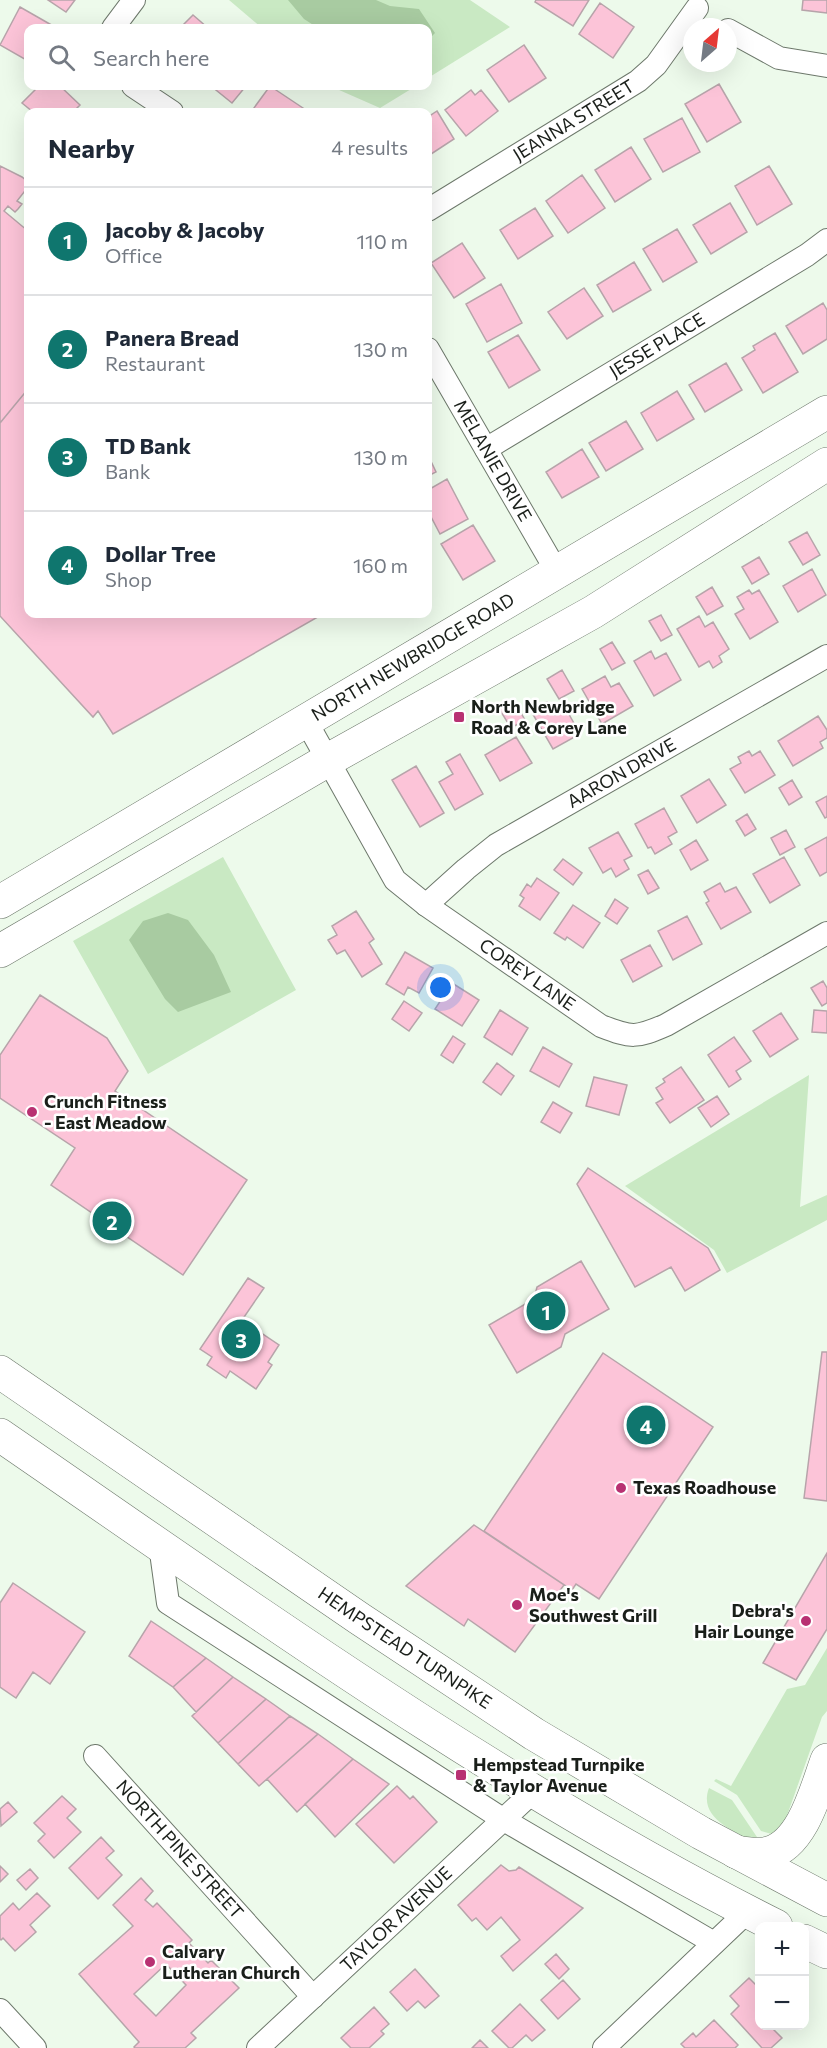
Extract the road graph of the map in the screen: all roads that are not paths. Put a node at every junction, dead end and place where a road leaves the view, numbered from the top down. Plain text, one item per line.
1 (134, 0) edge
2 (691, 4) edge
3 (711, 18) edge
4 (116, 24) edge
5 (737, 35) edge
6 (827, 66) edge
7 (139, 90) edge
8 (166, 108) edge
9 (432, 208) edge
10 (827, 240) edge
11 (432, 356) edge
12 (827, 412) edge
13 (486, 449) junction
14 (827, 464) edge
15 (557, 573) junction
16 (827, 656) edge
17 (306, 721) junction
18 (328, 760) junction
19 (91, 848) junction
20 (109, 888) junction
21 (0, 902) edge
22 (426, 905) junction
23 (827, 933) edge
24 (0, 951) edge
25 (0, 1372) edge
26 (0, 1435) edge
27 (160, 1545) junction
28 (332, 1664) junction
29 (534, 1734) junction
30 (95, 1756) dead end
31 (827, 1760) edge
32 (534, 1791) junction
33 (504, 1820) junction
34 (736, 1852) junction
35 (827, 1900) edge
36 (747, 1912) junction
37 (768, 1922) edge
38 (714, 1943) junction
39 (809, 1944) edge
40 (827, 1953) edge
41 (313, 1997) junction
42 (0, 2010) edge
43 (35, 2048) edge
44 (258, 2048) edge
45 (604, 2048) edge

1 - 4 street
2 - 3 street
2 - 9 street, JEANNA STREET
5 - 6 street
7 - 8 street
10 - 13 street, JESSE PLACE
11 - 13 street, MELANIE DRIVE
12 - 15 main road, NORTH NEWBRIDGE ROAD
13 - 15 street, MELANIE DRIVE
14 - 18 main road
15 - 17 main road, NORTH NEWBRIDGE ROAD
16 - 22 street, AARON DRIVE
17 - 18 street, COREY LANE
17 - 19 main road, NORTH NEWBRIDGE ROAD
18 - 20 main road
18 - 22 street, COREY LANE
19 - 20 main road
19 - 21 main road, NORTH NEWBRIDGE ROAD
20 - 24 main road
22 - 23 street, COREY LANE
25 - 29 main road, HEMPSTEAD TURNPIKE
26 - 27 main road
27 - 28 main road
27 - 33 street
28 - 29 main road
28 - 32 main road
29 - 34 main road, HEMPSTEAD TURNPIKE
30 - 41 street, NORTH PINE STREET
31 - 34 main road
32 - 33 street, TAYLOR AVENUE
32 - 36 main road
33 - 38 street
33 - 41 street, TAYLOR AVENUE
34 - 35 main road, HEMPSTEAD TURNPIKE
36 - 37 main road
36 - 38 street
38 - 45 street
39 - 40 main road
41 - 44 street, TAYLOR AVENUE
42 - 43 street

